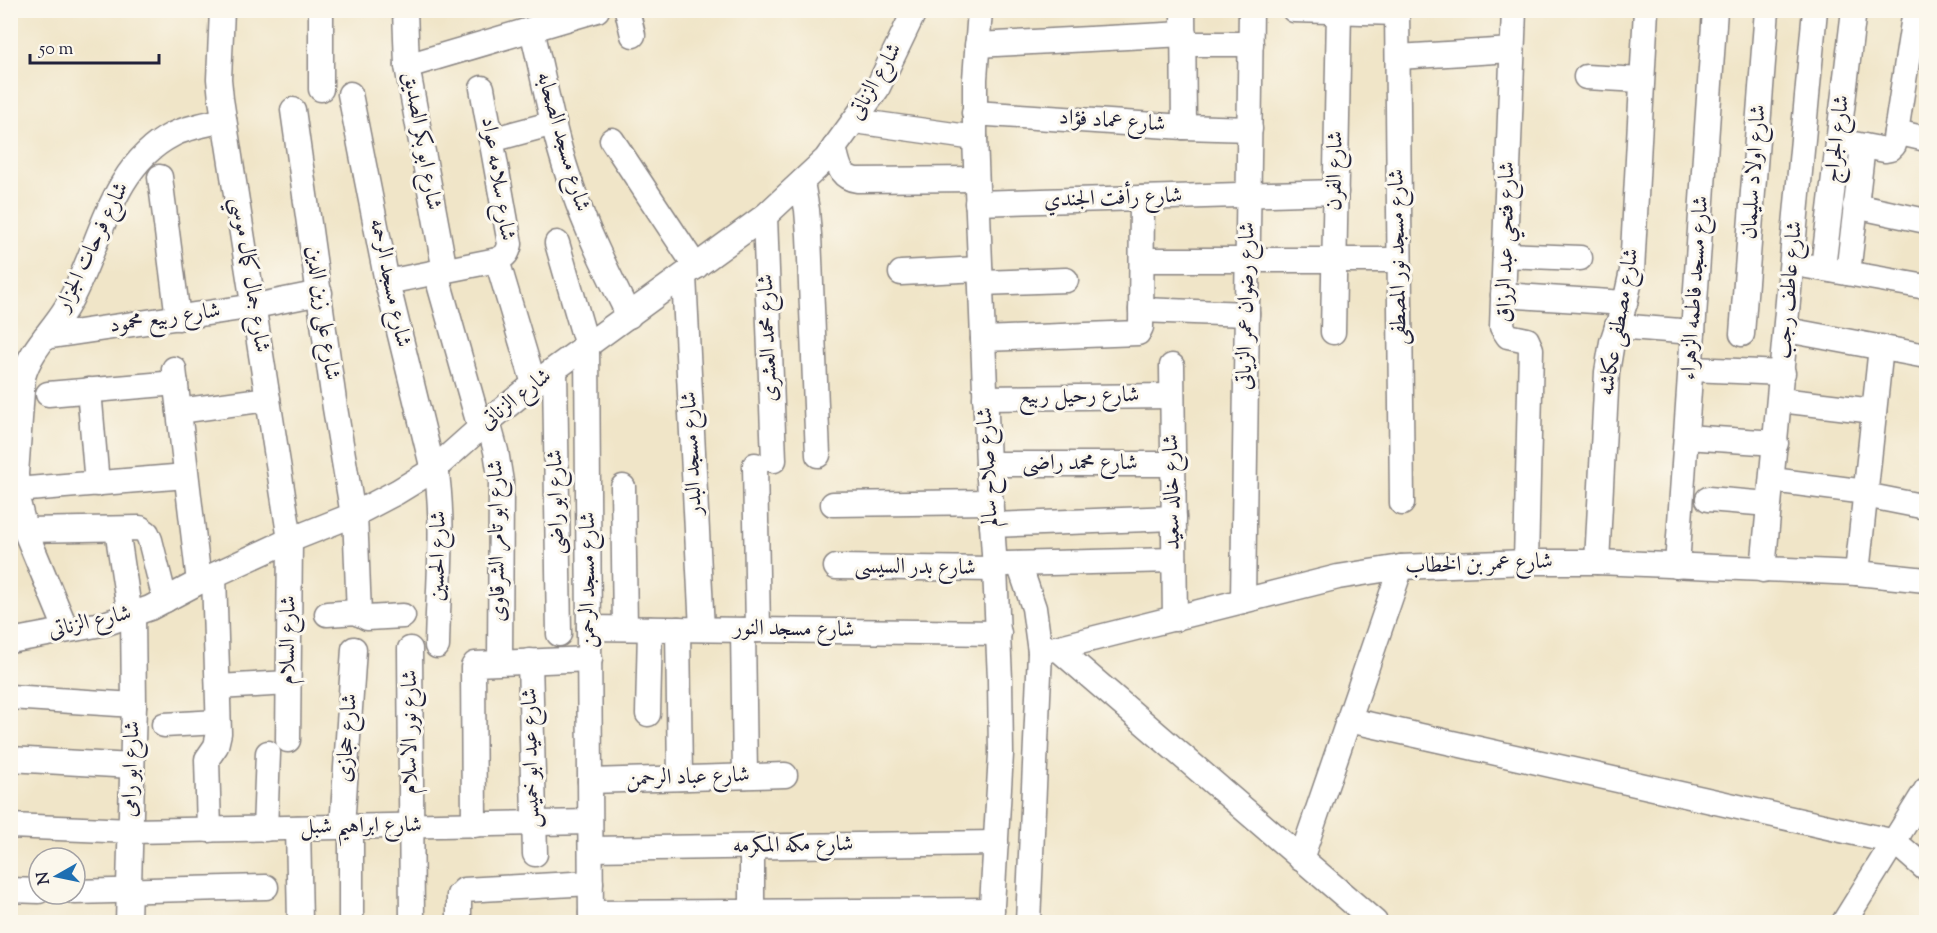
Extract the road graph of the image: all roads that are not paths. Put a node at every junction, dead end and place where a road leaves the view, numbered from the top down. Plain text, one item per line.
1 (222, 10) edge
2 (321, 10) edge
3 (405, 10) edge
4 (597, 10) edge
5 (627, 10) edge
6 (915, 10) edge
7 (980, 10) edge
8 (1184, 10) edge
9 (1251, 10) edge
10 (1294, 10) edge
11 (1514, 10) edge
12 (1646, 10) edge
13 (1716, 10) edge
14 (1767, 10) edge
15 (1815, 10) edge
16 (1854, 10) edge
17 (1915, 10) edge
18 (1339, 11) edge
19 (1397, 12) edge
20 (532, 30) junction
21 (633, 35) dead end
22 (1184, 39) junction
23 (1251, 44) junction
24 (976, 45) junction
25 (1512, 50) junction
26 (1398, 57) junction
27 (407, 66) junction
28 (1586, 77) dead end
29 (1641, 80) junction
30 (482, 88) dead end
31 (321, 89) dead end
32 (350, 94) dead end
33 (293, 110) dead end
34 (974, 113) junction
35 (225, 120) junction
36 (855, 122) junction
37 (554, 123) junction
38 (1184, 127) junction
39 (1250, 129) junction
40 (1896, 132) junction
41 (975, 138) junction
42 (1926, 139) edge
43 (491, 140) junction
44 (612, 140) dead end
45 (1838, 141) junction
46 (1863, 146) junction
47 (834, 148) junction
48 (160, 177) dead end
49 (801, 182) junction
50 (977, 191) junction
51 (1335, 192) junction
52 (1248, 195) junction
53 (1142, 198) junction
54 (1855, 206) junction
55 (765, 216) junction
56 (1926, 221) edge
57 (557, 243) dead end
58 (1505, 255) junction
59 (1580, 258) dead end
60 (497, 260) junction
61 (1142, 260) junction
62 (1247, 260) junction
63 (1334, 260) junction
64 (1399, 260) junction
65 (1793, 263) junction
66 (1823, 268) junction
67 (441, 272) junction
68 (690, 272) junction
69 (901, 273) dead end
70 (1848, 273) junction
71 (980, 276) junction
72 (1066, 280) dead end
73 (387, 282) junction
74 (1926, 287) edge
75 (320, 293) junction
76 (1503, 295) junction
77 (1625, 303) junction
78 (255, 306) junction
79 (1247, 314) junction
80 (629, 316) junction
81 (178, 318) junction
82 (1141, 321) junction
83 (1617, 326) junction
84 (1787, 330) junction
85 (1333, 332) dead end
86 (1694, 332) junction
87 (1742, 334) dead end
88 (45, 337) junction
89 (983, 339) junction
90 (587, 346) junction
91 (1881, 347) junction
92 (1926, 356) edge
93 (1172, 366) dead end
94 (555, 369) junction
95 (1691, 369) junction
96 (1783, 374) junction
97 (534, 384) junction
98 (89, 390) junction
99 (48, 394) dead end
100 (1172, 396) junction
101 (985, 398) junction
102 (268, 399) junction
103 (1780, 400) junction
104 (179, 411) junction
105 (1874, 411) junction
106 (484, 425) junction
107 (1686, 437) junction
108 (1776, 443) junction
109 (818, 455) dead end
110 (988, 464) junction
111 (1173, 464) junction
112 (434, 469) junction
113 (186, 476) junction
114 (1772, 480) junction
115 (97, 484) junction
116 (623, 487) dead end
117 (16, 490) junction
118 (1865, 494) junction
119 (1708, 499) dead end
120 (1402, 503) dead end
121 (833, 504) dead end
122 (1769, 504) junction
123 (1926, 507) edge
124 (991, 513) junction
125 (354, 514) junction
126 (1173, 518) junction
127 (117, 529) junction
128 (25, 530) junction
129 (290, 540) junction
130 (1174, 560) junction
131 (1526, 561) junction
132 (1597, 562) junction
133 (1019, 564) junction
134 (1677, 566) junction
135 (836, 567) dead end
136 (995, 567) junction
137 (1401, 567) junction
138 (1763, 570) junction
139 (1857, 573) junction
140 (206, 579) junction
141 (1926, 580) edge
142 (165, 600) junction
143 (1243, 601) junction
144 (327, 614) dead end
145 (359, 614) junction
146 (132, 615) junction
147 (403, 616) dead end
148 (1175, 619) junction
149 (590, 628) junction
150 (626, 628) junction
151 (650, 628) junction
152 (66, 629) junction
153 (678, 629) junction
154 (702, 629) junction
155 (751, 630) junction
156 (999, 633) junction
157 (559, 634) dead end
158 (10, 640) edge
159 (437, 646) dead end
160 (354, 649) dead end
161 (410, 649) dead end
162 (1048, 650) junction
163 (590, 659) junction
164 (530, 661) junction
165 (500, 662) junction
166 (289, 683) junction
167 (218, 687) junction
168 (10, 697) edge
169 (134, 705) junction
170 (648, 714) dead end
171 (1349, 720) junction
172 (218, 722) junction
173 (164, 725) dead end
174 (10, 759) edge
175 (132, 766) junction
176 (785, 775) dead end
177 (745, 776) junction
178 (680, 778) junction
179 (590, 781) junction
180 (1926, 790) edge
181 (590, 822) junction
182 (534, 824) junction
183 (474, 825) junction
184 (10, 826) edge
185 (411, 826) junction
186 (347, 827) junction
187 (298, 828) junction
188 (265, 829) junction
189 (208, 830) junction
190 (131, 831) junction
191 (1896, 842) junction
192 (996, 843) junction
193 (752, 847) junction
194 (591, 849) junction
195 (535, 854) dead end
196 (1301, 859) junction
197 (1926, 869) edge
198 (591, 883) junction
199 (266, 887) dead end
200 (10, 890) edge
201 (129, 890) junction
202 (27, 891) edge
203 (87, 892) edge
204 (752, 912) junction
205 (992, 916) edge
206 (591, 918) edge
207 (128, 922) edge
208 (300, 922) edge
209 (351, 922) edge
210 (412, 922) edge
211 (459, 922) edge
212 (1028, 922) edge
213 (1375, 922) edge
214 (1844, 922) edge

1 - 35 street, شارع جمال كمال موسي
2 - 31 street
3 - 27 street, شارع ابو بكر الصديق
4 - 20 street
5 - 21 street
6 - 36 street, شارع الزناتى
7 - 24 street, شارع صلاح سالم
8 - 22 street
9 - 23 street, شارع رضوان عمر الزياتى
10 - 18 street
11 - 25 street, شارع فتحي عبد الرزاق
12 - 29 street, شارع مصطفى عكاشه
13 - 86 street, شارع مسجد فاطمه الزهراء
14 - 87 street, شارع اولاد سليمان
15 - 65 street, شارع عاطف رجب
16 - 45 street, شارع الجراج
17 - 40 street
18 - 19 street
18 - 51 street, شارع الفرن
19 - 26 street, شارع مسجد نور المصطفى
20 - 27 street
20 - 37 street, شارع مسجد الصحابه
22 - 23 street
22 - 24 street
22 - 38 street
23 - 39 street, شارع رضوان عمر الزياتى
24 - 34 street, شارع صلاح سالم
25 - 26 street
25 - 58 street, شارع فتحي عبد الرزاق
26 - 64 street, شارع مسجد نور المصطفى
27 - 67 street, شارع ابو بكر الصديق
28 - 29 street
29 - 77 street, شارع مصطفى عكاشه
30 - 43 street, شارع سلامه عواد
32 - 73 street, شارع مسجد الرحمه
33 - 75 street, شارع على زين الدين
34 - 38 street, شارع عماد فؤاد
34 - 41 street, شارع صلاح سالم
35 - 78 street, شارع جمال كمال موسي
35 - 88 street, شارع فرحات الجزار
36 - 41 street
36 - 47 street, شارع الزناتى
37 - 43 street
37 - 80 street, شارع مسجد الصحابه
38 - 39 street, شارع عماد فؤاد
39 - 52 street, شارع رضوان عمر الزياتى
40 - 42 street
40 - 46 street
41 - 50 street, شارع صلاح سالم
43 - 60 street, شارع سلامه عواد
44 - 68 street
45 - 46 street
45 - 66 street, شارع الجراج
46 - 54 street
47 - 49 street, شارع الزناتى
47 - 50 street, شارع رأفت الجندي
48 - 81 street
49 - 55 street, شارع الزناتى
49 - 109 street
50 - 53 street, شارع رأفت الجندي
50 - 71 street, شارع صلاح سالم
51 - 52 street, شارع رأفت الجندي
51 - 63 street, شارع الفرن
52 - 53 street, شارع رأفت الجندي
52 - 62 street, شارع رضوان عمر الزياتى
53 - 61 street
54 - 56 street
54 - 70 street
55 - 68 street, شارع الزناتى
55 - 155 street, شارع محمد العشرى
57 - 90 street, شارع مسجد الرحمن
58 - 59 street
58 - 76 street, شارع فتحي عبد الرزاق
60 - 67 street, شارع سلامه عواد
60 - 97 street
61 - 62 street
61 - 82 street
62 - 63 street
62 - 79 street, شارع رضوان عمر الزياتى
63 - 64 street
63 - 85 street, شارع الفرن
64 - 120 street, شارع مسجد نور المصطفى
65 - 66 street
65 - 84 street, شارع عاطف رجب
66 - 70 street
67 - 73 street, شارع سلامه عواد
67 - 106 street, شارع ابو بكر الصديق
68 - 80 street, شارع الزناتى
68 - 154 street, شارع مسجد البدر
69 - 71 street
70 - 74 street
71 - 72 street
71 - 89 street, شارع صلاح سالم
73 - 112 street, شارع مسجد الرحمه
75 - 78 street, شارع ربيع محمود
75 - 125 street, شارع على زين الدين
76 - 77 street
76 - 131 street, شارع فتحي عبد الرزاق
77 - 83 street, شارع مصطفى عكاشه
78 - 81 street, شارع ربيع محمود
78 - 102 street, شارع جمال كمال موسي
79 - 82 street
79 - 143 street, شارع رضوان عمر الزياتى
80 - 90 street, شارع الزناتى
81 - 88 street, شارع ربيع محمود
82 - 89 street
83 - 86 street
83 - 132 street, شارع مصطفى عكاشه
84 - 91 street
84 - 96 street, شارع عاطف رجب
86 - 95 street, شارع مسجد فاطمه الزهراء
88 - 117 street, شارع فرحات الجزار
89 - 101 street, شارع صلاح سالم
90 - 94 street, شارع الزناتى
90 - 149 street, شارع مسجد الرحمن
91 - 92 street
91 - 105 street
93 - 100 street, شارع خالد سعيد
94 - 97 street, شارع الزناتى
94 - 157 street, شارع ابو راضى
95 - 96 street
95 - 107 street, شارع مسجد فاطمه الزهراء
96 - 103 street, شارع عاطف رجب
97 - 106 street, شارع الزناتى
98 - 99 street
98 - 104 street
98 - 115 street
100 - 101 street, شارع رحيل ربيع
100 - 111 street, شارع خالد سعيد
101 - 110 street, شارع صلاح سالم
102 - 104 street
102 - 129 street, شارع جمال كمال موسي
103 - 105 street
103 - 108 street, شارع عاطف رجب
104 - 113 street
105 - 118 street
106 - 112 street, شارع الزناتى
106 - 165 street, شارع ابو تامر الشرقاوى
107 - 108 street
107 - 134 street, شارع مسجد فاطمه الزهراء
108 - 114 street, شارع عاطف رجب
110 - 111 street, شارع محمد راضى
110 - 124 street, شارع صلاح سالم
111 - 126 street, شارع خالد سعيد
112 - 125 street, شارع الزناتى
112 - 159 street, شارع الحسين
113 - 115 street
113 - 140 street
114 - 118 street
114 - 122 street, شارع عاطف رجب
115 - 117 street
116 - 150 street
117 - 128 street, شارع فرحات الجزار
118 - 123 street
118 - 139 street
119 - 122 street
121 - 124 street
122 - 138 street, شارع عاطف رجب
124 - 126 street
124 - 136 street, شارع صلاح سالم
125 - 129 street, شارع الزناتى
125 - 145 street, شارع على زين الدين
126 - 130 street, شارع خالد سعيد
127 - 128 street
127 - 142 street
127 - 146 street, شارع ابو رامى
128 - 152 street, شارع فرحات الجزار
129 - 140 street, شارع الزناتى
129 - 166 street, شارع السلام
130 - 133 street, شارع بدر السيسى
130 - 148 street, شارع خالد سعيد
131 - 132 street, شارع عمر بن الخطاب
131 - 137 street, شارع عمر بن الخطاب
132 - 134 street, شارع عمر بن الخطاب
133 - 136 street, شارع بدر السيسى
133 - 162 street
134 - 138 street, شارع عمر بن الخطاب
135 - 136 street, شارع بدر السيسى
136 - 156 street, شارع صلاح سالم
137 - 143 street, شارع عمر بن الخطاب
137 - 171 street
138 - 139 street, شارع عمر بن الخطاب
139 - 141 street, شارع عمر بن الخطاب
140 - 142 street, شارع الزناتى
140 - 167 street
142 - 146 street, شارع الزناتى
143 - 148 street, شارع عمر بن الخطاب
144 - 145 street
145 - 147 street
146 - 152 street, شارع الزناتى
146 - 169 street, شارع ابو رامى
148 - 162 street, شارع عمر بن الخطاب
149 - 150 street, شارع مسجد النور
149 - 163 street, شارع مسجد الرحمن
150 - 151 street, شارع مسجد النور
151 - 153 street, شارع مسجد النور
151 - 170 street
152 - 158 street, شارع الزناتى
153 - 154 street, شارع مسجد النور
153 - 178 street
154 - 155 street, شارع مسجد النور
155 - 156 street, شارع مسجد النور
155 - 177 street, شارع محمد العشرى
156 - 192 street, شارع صلاح سالم
160 - 186 street, شارع حجازى
161 - 185 street, شارع نور الاسلام
162 - 196 street
162 - 212 street
163 - 164 street
163 - 179 street, شارع مسجد الرحمن
164 - 165 street
164 - 182 street, شارع عيد ابو خميس
165 - 183 street
166 - 167 street
166 - 188 street, شارع السلام
167 - 172 street
168 - 169 street
169 - 175 street, شارع ابو رامى
171 - 191 street
171 - 196 street
172 - 173 street
172 - 189 street
174 - 175 street
175 - 190 street, شارع ابو رامى
176 - 177 street, شارع عباد الرحمن
177 - 178 street, شارع عباد الرحمن
178 - 179 street, شارع عباد الرحمن
179 - 181 street, شارع مسجد الرحمن
180 - 191 street
181 - 182 street, شارع ابراهيم شبل
181 - 194 street, شارع مسجد الرحمن
182 - 183 street, شارع ابراهيم شبل
182 - 195 street, شارع عيد ابو خميس
183 - 185 street, شارع ابراهيم شبل
184 - 190 street, شارع ابراهيم شبل
185 - 186 street, شارع ابراهيم شبل
185 - 210 street, شارع نور الاسلام
186 - 187 street, شارع ابراهيم شبل
186 - 209 street, شارع حجازى
187 - 188 street, شارع ابراهيم شبل
187 - 208 street
188 - 189 street, شارع ابراهيم شبل
189 - 190 street, شارع ابراهيم شبل
190 - 201 street, شارع ابو رامى
191 - 197 street
191 - 214 street
192 - 193 street, شارع مكه المكرمه
192 - 205 street, شارع صلاح سالم
193 - 194 street, شارع مكه المكرمه
193 - 204 street
194 - 198 street, شارع مسجد الرحمن
196 - 213 street
198 - 206 street, شارع مسجد الرحمن
198 - 211 street
199 - 201 street
200 - 202 street
201 - 203 street
201 - 207 street, شارع ابو رامى
204 - 205 street
204 - 206 street

